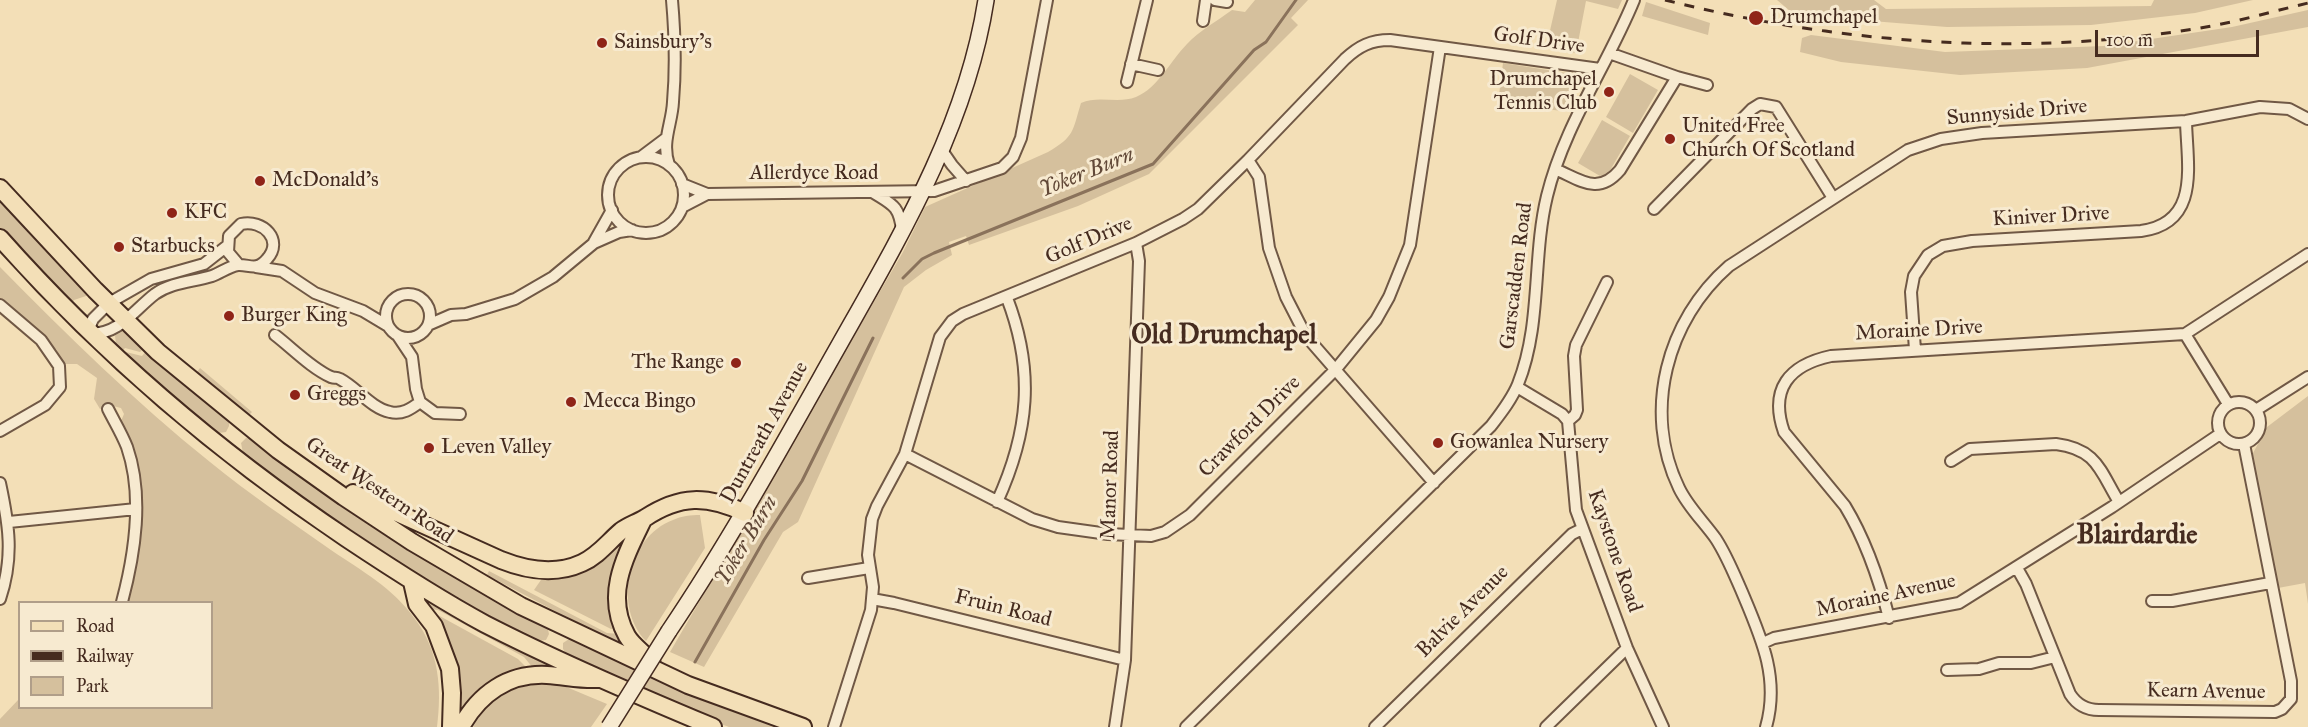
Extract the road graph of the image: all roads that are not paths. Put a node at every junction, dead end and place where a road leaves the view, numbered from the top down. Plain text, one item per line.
1 (672, 0) edge
2 (986, 0) edge
3 (1047, 0) edge
4 (1148, 0) edge
5 (1206, 0) edge
6 (1215, 0) edge
7 (1634, 0) edge
8 (1227, 2) dead end
9 (1203, 21) dead end
10 (1440, 47) junction
11 (1609, 53) junction
12 (1131, 64) junction
13 (1600, 69) junction
14 (1158, 70) dead end
15 (1677, 76) junction
16 (1127, 82) dead end
17 (1707, 85) dead end
18 (2308, 119) edge
19 (2186, 121) junction
20 (665, 139) junction
21 (941, 149) junction
22 (640, 158) junction
23 (1248, 160) junction
24 (669, 165) junction
25 (1555, 169) junction
26 (966, 181) junction
27 (682, 184) junction
28 (0, 188) edge
29 (872, 192) junction
30 (922, 192) junction
31 (707, 194) junction
32 (1833, 198) junction
33 (682, 207) junction
34 (1654, 209) dead end
35 (612, 210) junction
36 (632, 230) junction
37 (902, 234) junction
38 (0, 238) edge
39 (594, 243) junction
40 (1136, 243) junction
41 (227, 246) junction
42 (272, 250) junction
43 (2308, 254) edge
44 (239, 265) junction
45 (256, 267) junction
46 (282, 271) junction
47 (1607, 282) dead end
48 (1007, 298) junction
49 (109, 303) junction
50 (0, 304) edge
51 (389, 304) junction
52 (427, 306) junction
53 (363, 311) junction
54 (451, 315) junction
55 (126, 320) junction
56 (428, 325) junction
57 (388, 326) junction
58 (90, 334) junction
59 (2185, 334) junction
60 (275, 335) dead end
61 (420, 335) junction
62 (398, 336) junction
63 (1915, 350) junction
64 (412, 357) junction
65 (1336, 369) junction
66 (2308, 377) edge
67 (1517, 387) junction
68 (420, 402) junction
69 (2229, 404) junction
70 (108, 409) dead end
71 (2256, 411) junction
72 (460, 414) dead end
73 (1568, 422) junction
74 (0, 431) edge
75 (2220, 434) junction
76 (2244, 444) junction
77 (905, 454) junction
78 (1951, 461) dead end
79 (321, 480) junction
80 (0, 483) edge
81 (1434, 483) junction
82 (997, 502) junction
83 (2119, 502) junction
84 (136, 509) junction
85 (745, 513) junction
86 (643, 520) junction
87 (9, 522) junction
88 (1582, 529) junction
89 (1129, 535) junction
90 (869, 568) junction
91 (2017, 568) junction
92 (808, 578) dead end
93 (412, 582) junction
94 (2270, 583) junction
95 (0, 599) edge
96 (872, 599) junction
97 (122, 601) edge
98 (2152, 602) dead end
99 (1889, 618) junction
100 (1763, 643) junction
101 (1627, 648) junction
102 (2055, 657) junction
103 (1125, 660) junction
104 (654, 669) junction
105 (1947, 670) dead end
106 (602, 679) junction
107 (451, 727) edge
108 (461, 727) edge
109 (609, 727) edge
110 (713, 727) edge
111 (803, 727) edge
112 (834, 727) edge
113 (1115, 727) edge
114 (1186, 727) edge
115 (1375, 727) edge
116 (1546, 727) edge
117 (1663, 727) edge
118 (1766, 727) edge

1 - 20 street
2 - 21 street, Duntreath Avenue
3 - 26 street, Allerdyce Road
4 - 12 street
5 - 9 street
6 - 8 street
7 - 11 street, Garscadden Road
10 - 13 street, Golf Drive
10 - 23 street, Golf Drive
10 - 65 street, Crawford Drive
11 - 13 street, Garscadden Road
11 - 15 street
12 - 14 street
12 - 16 street
13 - 25 street, Garscadden Road
15 - 17 street
15 - 25 street
18 - 19 street, Sunnyside Drive
19 - 32 street, Sunnyside Drive
19 - 63 street, Kiniver Drive
20 - 22 street, Allerdyce Road
20 - 24 street
21 - 26 street
21 - 30 street, Duntreath Avenue
22 - 24 street
22 - 35 street, Allerdyce Road
23 - 40 street, Golf Drive
23 - 65 street
24 - 27 street
25 - 67 street, Garscadden Road
26 - 30 street, Allerdyce Road
27 - 31 street, Allerdyce Road
27 - 33 street
28 - 49 main road, Great Western Road
29 - 30 street, Allerdyce Road
29 - 31 street, Allerdyce Road
29 - 37 street
30 - 37 street, Duntreath Avenue
31 - 33 street, Allerdyce Road
32 - 34 street
32 - 100 street, Sunnyside Drive
33 - 36 street, Allerdyce Road
35 - 36 street
35 - 39 street, Allerdyce Road
36 - 39 street, Allerdyce Road
37 - 85 street, Duntreath Avenue
38 - 58 main road
39 - 54 street, Allerdyce Road
40 - 48 street, Golf Drive
40 - 89 street, Manor Road
41 - 42 street
41 - 44 street
41 - 49 street
42 - 45 street
42 - 46 street
43 - 59 street, Moraine Drive
44 - 45 street
44 - 55 street
45 - 46 street
46 - 53 street
47 - 73 street, Kaystone Road
48 - 77 street, Golf Drive
48 - 82 street
49 - 55 main road, Great Western Road
49 - 58 street
50 - 74 street
51 - 52 street
51 - 53 street
51 - 57 street
52 - 54 street
52 - 56 street
53 - 57 street
54 - 56 street, Allerdyce Road
55 - 58 street
55 - 79 main road, Great Western Road
56 - 61 street, Allerdyce Road
57 - 62 street
58 - 93 main road
59 - 63 street, Moraine Drive
59 - 69 street
60 - 68 street
61 - 62 street
61 - 64 street, Allerdyce Road
62 - 64 street
63 - 99 street, Moraine Drive
64 - 68 street
65 - 81 street
65 - 89 street, Crawford Drive
66 - 71 street
67 - 73 street
67 - 81 street, Garscadden Road
68 - 72 street
69 - 71 street
69 - 75 street
70 - 84 street
71 - 76 street
73 - 88 street, Kaystone Road
75 - 76 street
75 - 83 street, Moraine Avenue
76 - 94 street, Kearn Avenue
77 - 82 street, Crawford Drive
77 - 90 street, Golf Drive
78 - 83 street
79 - 86 main road
79 - 104 main road, Great Western Road
80 - 87 street
81 - 114 street, Garscadden Road
82 - 89 street, Crawford Drive
83 - 91 street, Moraine Avenue
84 - 87 street
84 - 97 street
85 - 86 main road
85 - 109 street, Duntreath Avenue, bridge
86 - 104 main road
87 - 95 street
88 - 101 street, Kaystone Road
88 - 115 street, Balvie Avenue
89 - 103 street, Manor Road
90 - 92 street
90 - 96 street, Golf Drive
91 - 99 street, Moraine Avenue
91 - 102 street, Kearn Avenue
93 - 106 main road
93 - 107 main road
94 - 98 street
94 - 102 street, Kearn Avenue
96 - 103 street, Fruin Road
96 - 112 street, Golf Drive
99 - 100 street, Moraine Avenue
100 - 118 street, Sunnyside Drive
101 - 116 street
101 - 117 street, Kaystone Road
102 - 105 street
103 - 113 street, Manor Road
104 - 111 main road, Great Western Road
106 - 108 main road
106 - 110 main road

